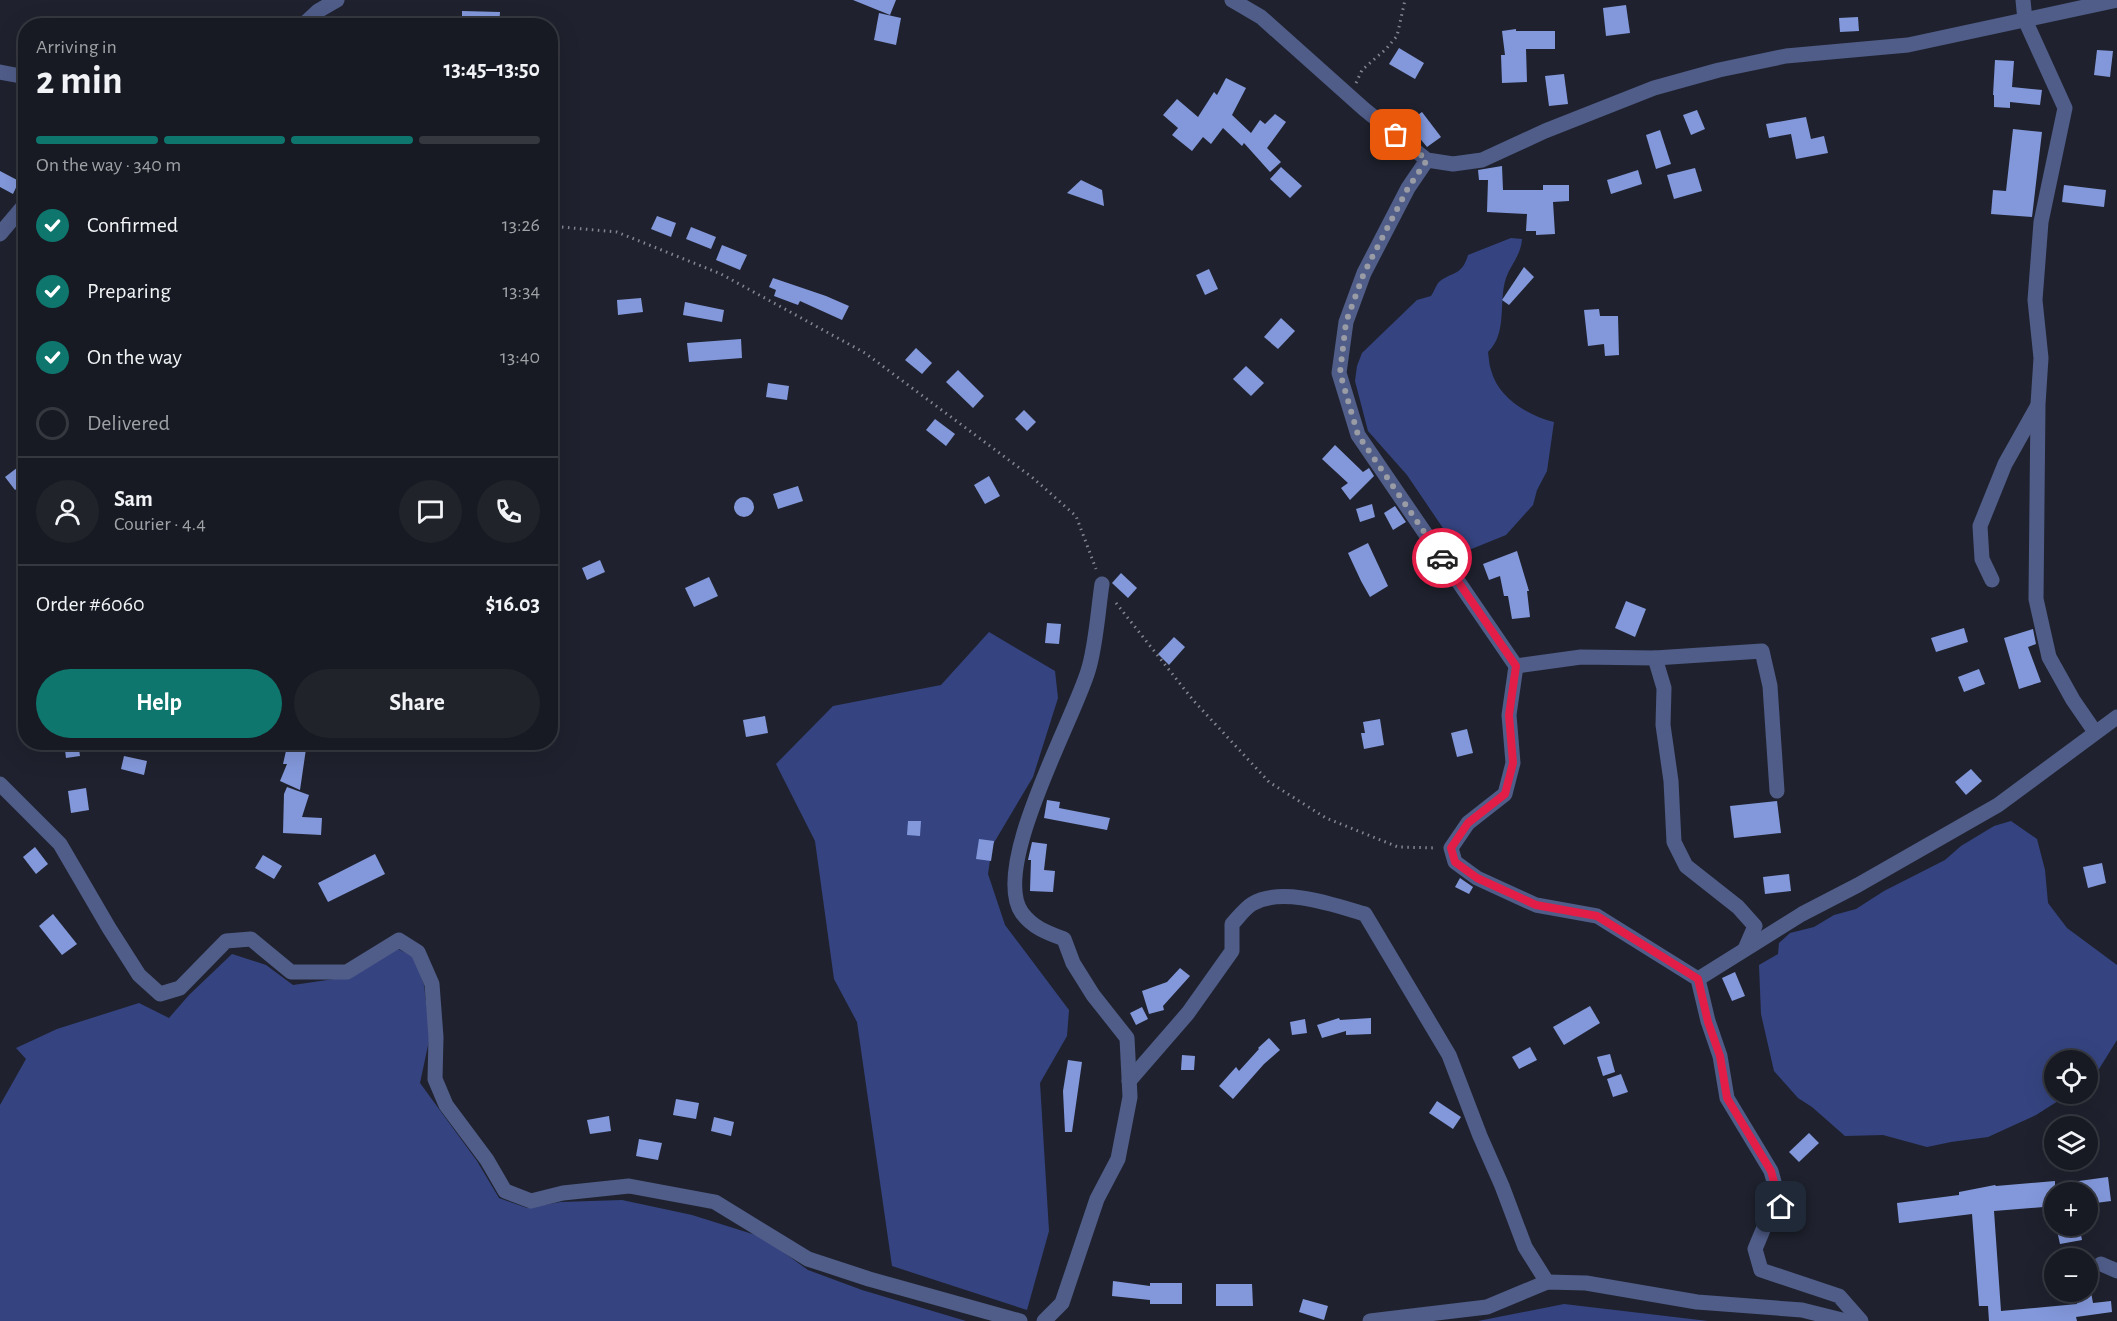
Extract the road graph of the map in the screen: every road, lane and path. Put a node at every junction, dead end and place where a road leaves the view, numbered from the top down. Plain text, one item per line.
1 (337, 0) edge
2 (1232, 0) edge
3 (1405, 0) edge
4 (2023, 0) edge
5 (2117, 0) edge
6 (311, 18) edge
7 (2025, 20) junction
8 (0, 72) edge
9 (18, 75) edge
10 (1349, 95) junction
11 (1427, 160) junction
12 (18, 213) edge
13 (558, 227) edge
14 (0, 234) edge
15 (2038, 404) junction
16 (1992, 580) dead end
17 (1102, 584) junction
18 (1655, 658) junction
19 (1516, 666) junction
20 (2117, 717) edge
21 (2095, 732) junction
22 (0, 784) edge
23 (1777, 791) dead end
24 (1451, 848) junction
25 (1745, 950) junction
26 (1698, 979) junction
27 (1129, 1080) junction
28 (2101, 1264) dead end
29 (2117, 1271) edge
30 (1547, 1282) junction
31 (1020, 1321) edge
32 (1044, 1321) edge
33 (1370, 1321) edge
34 (1846, 1321) edge
35 (1862, 1321) edge

1 - 6 street
2 - 10 street
3 - 10 path
4 - 7 street
5 - 7 street
7 - 11 street
7 - 15 street
8 - 9 street
10 - 11 street
11 - 19 street
12 - 14 street
13 - 17 path
15 - 16 street
15 - 21 street
17 - 24 path
17 - 27 street
18 - 19 street
18 - 23 street
18 - 25 street
19 - 24 street
20 - 21 street
21 - 25 street
22 - 31 street
24 - 26 street
25 - 26 street
26 - 35 street
27 - 30 street
27 - 32 street
28 - 29 street
30 - 33 street
30 - 34 street

